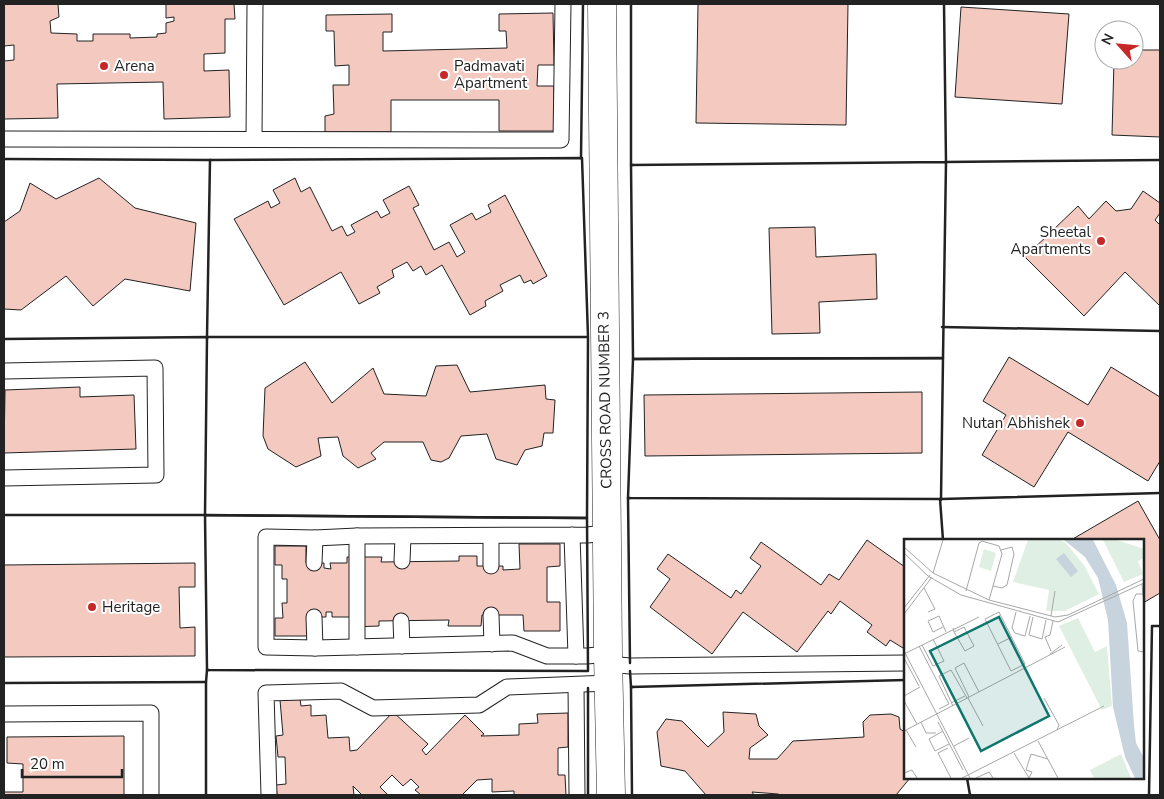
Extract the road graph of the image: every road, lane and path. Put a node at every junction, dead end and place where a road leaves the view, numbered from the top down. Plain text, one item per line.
1 (255, 4) edge
2 (563, 4) edge
3 (602, 4) edge
4 (4, 138) edge
5 (254, 139) junction
6 (4, 371) edge
7 (4, 478) edge
8 (606, 533) junction
9 (572, 535) junction
10 (356, 536) junction
11 (491, 536) junction
12 (404, 537) junction
13 (315, 538) junction
14 (402, 561) dead end
15 (314, 563) dead end
16 (491, 566) dead end
17 (491, 615) dead end
18 (314, 617) dead end
19 (401, 621) dead end
20 (492, 644) junction
21 (402, 646) junction
22 (357, 647) junction
23 (315, 648) junction
24 (576, 656) junction
25 (904, 663) edge
26 (608, 667) junction
27 (576, 685) junction
28 (4, 714) edge
29 (151, 795) edge
30 (269, 795) edge
31 (577, 795) edge
32 (611, 795) edge

1 - 5 lane
2 - 5 lane
3 - 8 street, CROSS ROAD NUMBER 3
4 - 5 lane
6 - 7 lane
8 - 9 lane
8 - 26 street, CROSS ROAD NUMBER 3
9 - 11 lane
9 - 24 lane
10 - 12 lane
10 - 13 lane
10 - 22 lane
11 - 12 lane
11 - 16 lane
12 - 14 lane
13 - 15 lane
13 - 23 lane
17 - 20 lane
18 - 23 lane
19 - 21 lane
20 - 21 lane
20 - 24 lane
21 - 22 lane
22 - 23 lane
24 - 26 lane
25 - 26 lane
26 - 27 lane
26 - 32 street, CROSS ROAD NUMBER 3
27 - 30 lane
27 - 31 lane
28 - 29 lane

